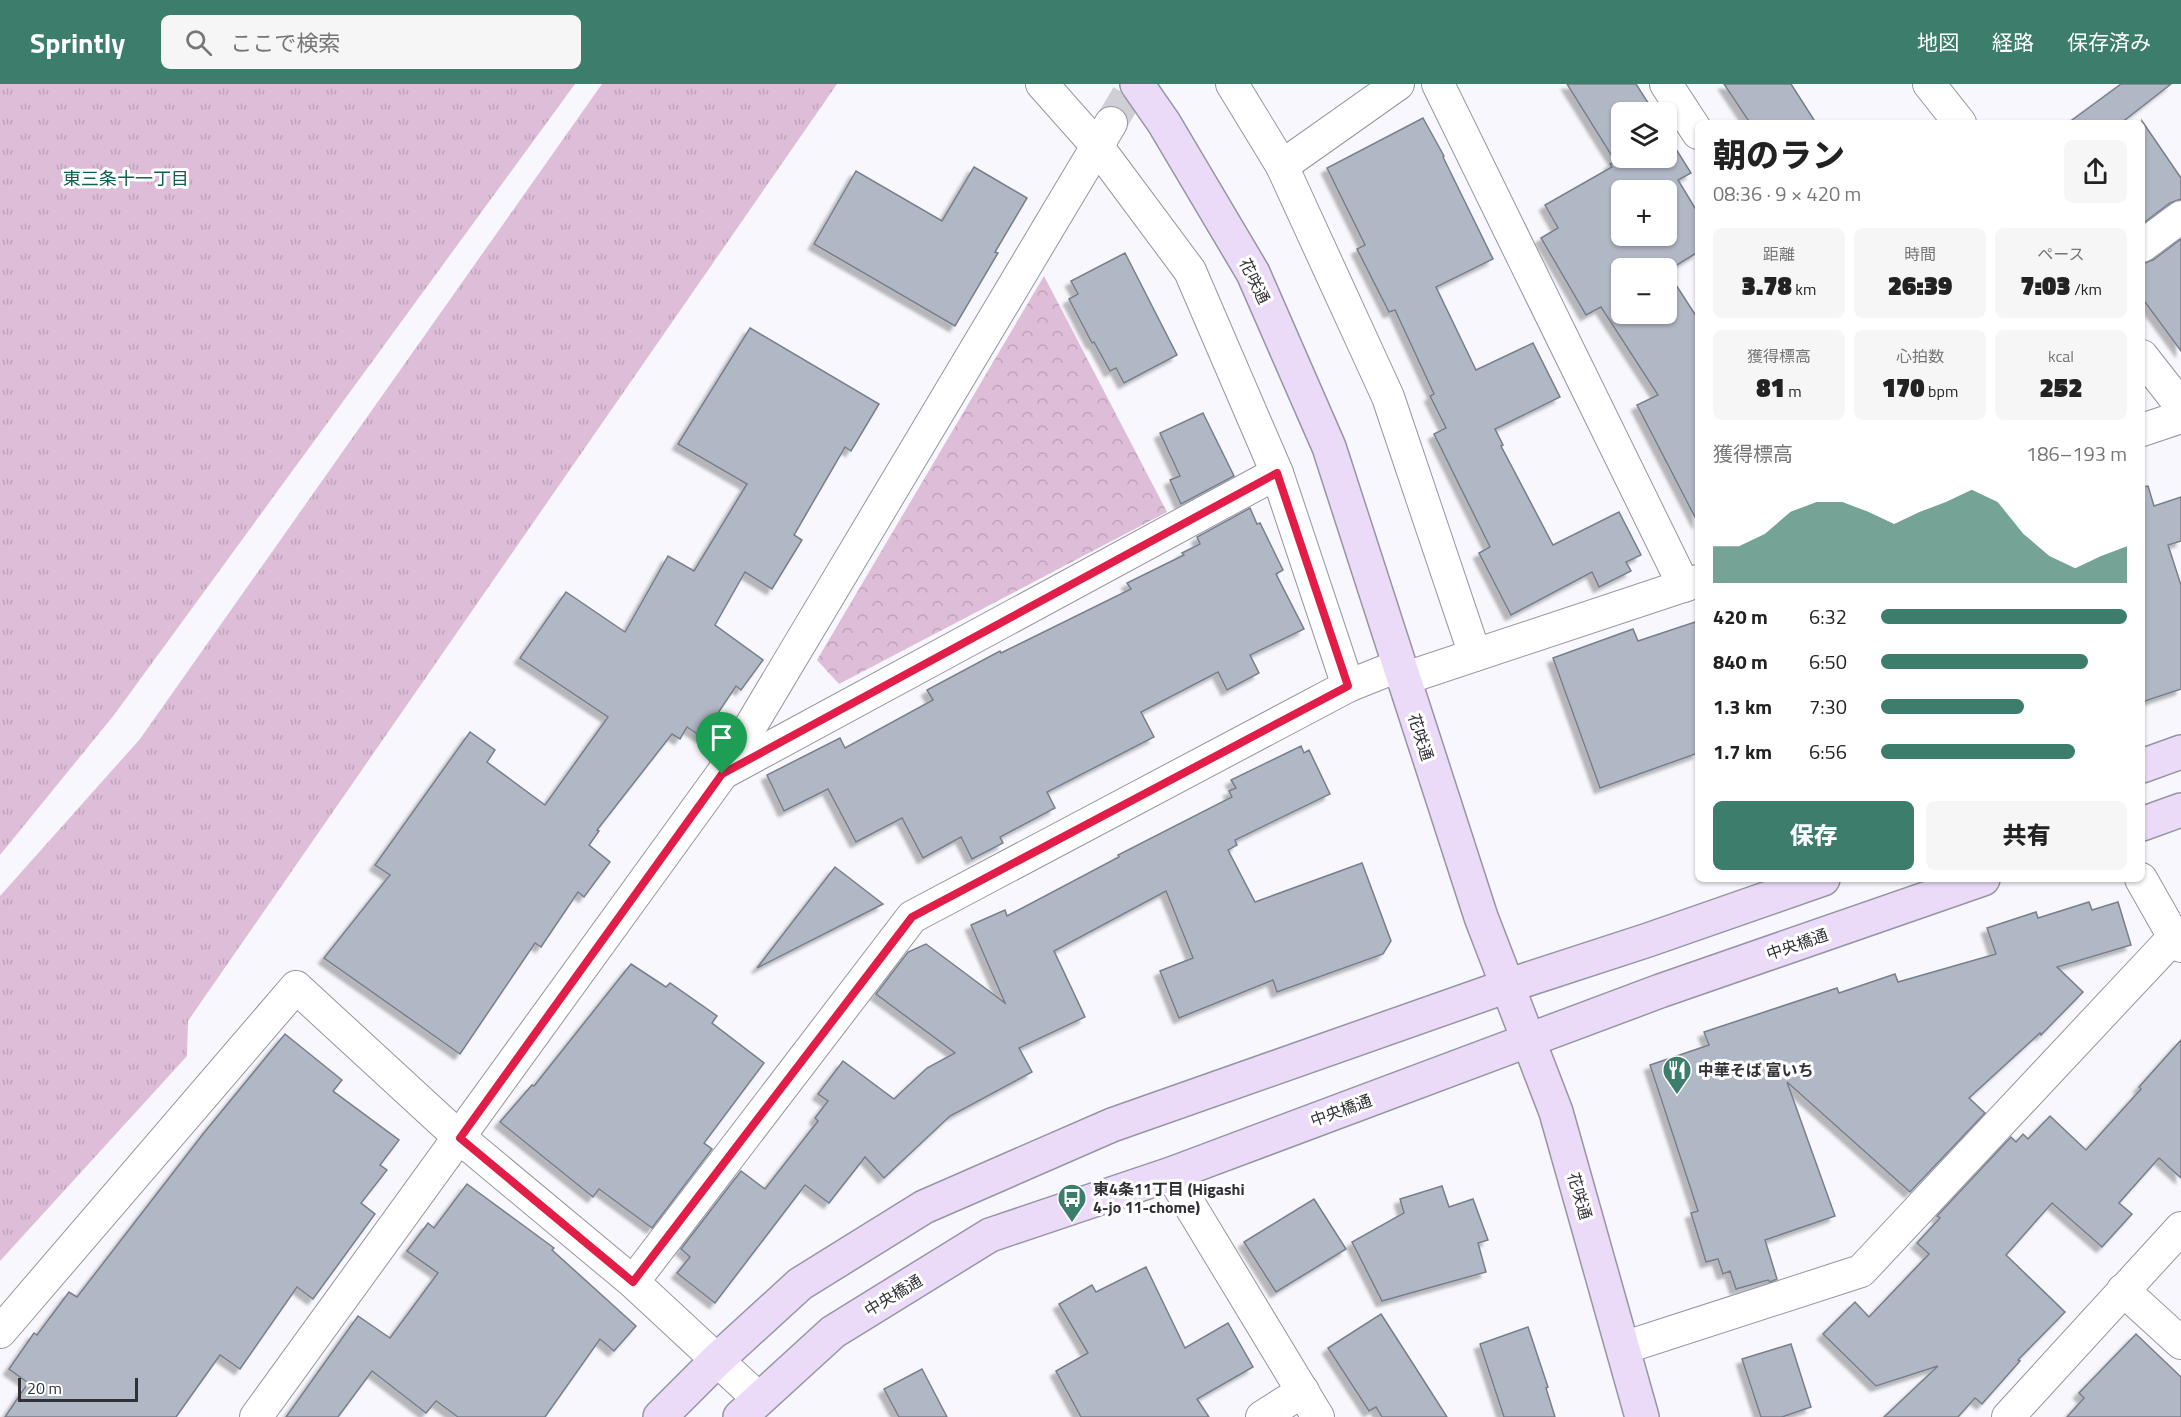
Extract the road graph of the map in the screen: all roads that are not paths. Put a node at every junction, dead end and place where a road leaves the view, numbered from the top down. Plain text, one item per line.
1 (1042, 84) edge
2 (1137, 84) edge
3 (1232, 84) edge
4 (1398, 84) edge
5 (1438, 84) edge
6 (1666, 84) edge
7 (1929, 84) edge
8 (1958, 120) edge
9 (1695, 128) edge
10 (1104, 134) junction
11 (1282, 166) junction
12 (2181, 217) edge
13 (2145, 244) edge
14 (2145, 360) edge
15 (2181, 406) edge
16 (2181, 417) edge
17 (2145, 429) edge
18 (1277, 473) junction
19 (1691, 583) edge
20 (1475, 655) junction
21 (1400, 672) junction
22 (1348, 686) junction
23 (2181, 752) edge
24 (2145, 765) edge
25 (722, 774) junction
26 (2181, 810) edge
27 (2145, 823) edge
28 (1814, 882) edge
29 (1974, 882) edge
30 (2143, 882) edge
31 (2177, 941) edge
32 (1507, 986) junction
33 (1528, 1041) junction
34 (460, 1138) junction
35 (1171, 1174) junction
36 (2181, 1228) edge
37 (633, 1282) junction
38 (2123, 1290) junction
39 (0, 1332) edge
40 (2181, 1343) edge
41 (1623, 1348) junction
42 (717, 1360) junction
43 (1310, 1404) edge
44 (750, 1408) edge
45 (256, 1417) edge
46 (660, 1417) edge
47 (1262, 1417) edge
48 (1642, 1417) edge
49 (2008, 1417) edge

1 - 10 street
2 - 21 street, 花咲通
3 - 11 street
4 - 11 street
5 - 19 street
6 - 9 street
7 - 8 street
10 - 18 street
10 - 25 street
11 - 20 street
12 - 13 street
14 - 15 street
16 - 17 street
18 - 22 street
18 - 25 street
19 - 20 street
20 - 21 street
21 - 22 street
21 - 32 street, 花咲通
22 - 37 street
23 - 24 street
25 - 34 street
26 - 27 street
28 - 32 street
29 - 33 street, 中央橋通
30 - 31 street
31 - 41 street
32 - 33 street, 花咲通
32 - 42 street
33 - 35 street, 中央橋通
33 - 41 street, 花咲通
34 - 37 street
34 - 39 street
34 - 45 street
35 - 43 street
35 - 44 street, 中央橋通
36 - 38 street
37 - 42 street
38 - 40 street
38 - 49 street
41 - 48 street, 花咲通
42 - 44 street
42 - 46 street
43 - 47 street

